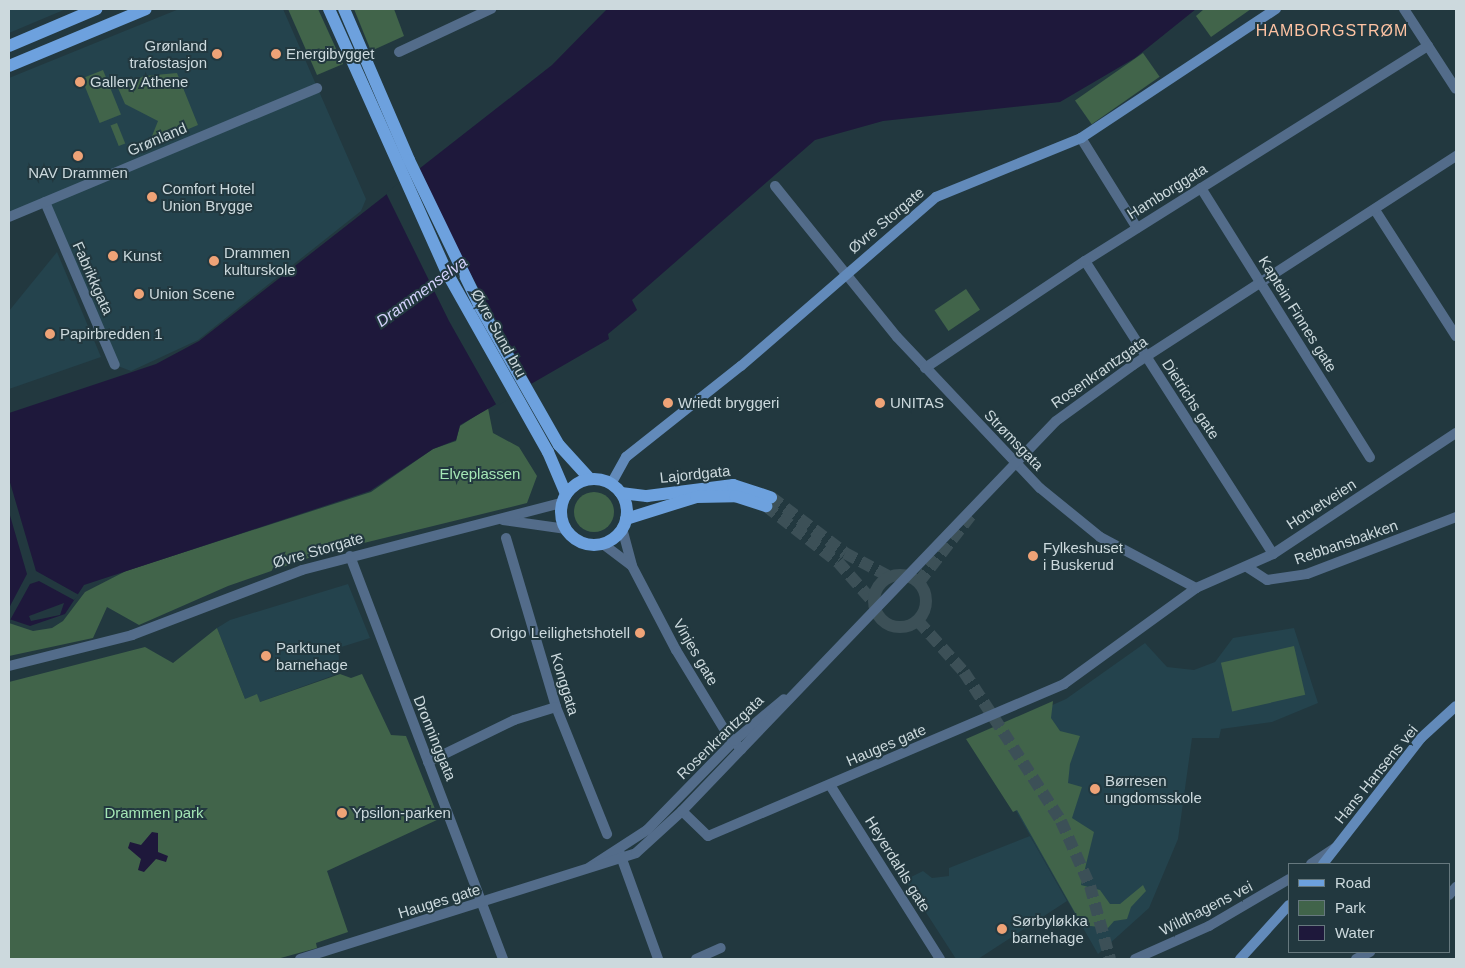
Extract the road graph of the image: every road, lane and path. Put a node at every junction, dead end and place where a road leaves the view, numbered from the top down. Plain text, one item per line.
1 (96, 9) edge
2 (146, 9) edge
3 (329, 9) edge
4 (344, 9) edge
5 (491, 9) edge
6 (1276, 9) edge
7 (1404, 9) edge
8 (9, 46) edge
9 (1428, 46) junction
10 (399, 52) dead end
11 (9, 66) edge
12 (317, 88) dead end
13 (1456, 89) edge
14 (1081, 138) junction
15 (1456, 156) edge
16 (776, 186) dead end
17 (1201, 188) junction
18 (44, 202) junction
19 (1375, 210) junction
20 (9, 217) edge
21 (1137, 228) junction
22 (1085, 261) junction
23 (847, 272) junction
24 (1260, 283) junction
25 (1456, 336) edge
26 (1146, 357) junction
27 (115, 365) dead end
28 (925, 368) junction
29 (1456, 433) edge
30 (1370, 457) dead end
31 (1015, 462) junction
32 (589, 478) junction
33 (611, 484) junction
34 (621, 493) junction
35 (563, 498) junction
36 (1456, 517) edge
37 (502, 519) junction
38 (624, 523) junction
39 (566, 530) junction
40 (506, 538) dead end
41 (603, 544) junction
42 (1273, 554) junction
43 (350, 556) junction
44 (632, 566) junction
45 (1247, 567) junction
46 (1196, 588) junction
47 (9, 666) edge
48 (1456, 706) edge
49 (556, 707) junction
50 (738, 745) junction
51 (428, 762) junction
52 (830, 785) junction
53 (674, 803) joint
54 (682, 811) junction
55 (606, 834) dead end
56 (1338, 846) junction
57 (619, 850) junction
58 (623, 860) junction
59 (1312, 863) edge
60 (1325, 863) edge
61 (587, 869) junction
62 (1288, 880) edge
63 (482, 903) junction
64 (1288, 906) edge
65 (720, 948) dead end
66 (1368, 953) edge
67 (300, 959) edge
68 (503, 959) edge
69 (658, 959) edge
70 (696, 959) edge
71 (940, 959) edge
72 (1135, 959) edge
73 (1240, 959) edge
74 (1356, 959) edge

1 - 8 main road
2 - 11 main road
3 - 35 main road, Øvre Sund bru
4 - 32 main road, Øvre Sund bru
5 - 10 street
6 - 14 main road, Øvre Storgate
7 - 9 street
9 - 13 street
9 - 17 street, Hamborggata
12 - 18 street, Grønland
14 - 21 street
14 - 23 main road, Øvre Storgate
15 - 19 street, Rosenkrantzgata
16 - 23 street, Strømsgata
17 - 21 street, Hamborggata
17 - 24 street, Kaptein Finnes gate
18 - 20 street, Grønland
18 - 27 street, Fabrikkgata
19 - 24 street, Rosenkrantzgata
19 - 25 street
21 - 22 street, Hamborggata
22 - 26 street, Dietrichs gate
22 - 28 street, Hamborggata
23 - 28 street, Strømsgata
23 - 33 main road, Øvre Storgate
24 - 26 street, Rosenkrantzgata
24 - 30 street, Kaptein Finnes gate
26 - 31 street, Rosenkrantzgata
26 - 42 street, Dietrichs gate
28 - 31 street, Strømsgata
29 - 42 street, Hotvetveien
31 - 46 street, Strømsgata
31 - 50 street, Rosenkrantzgata
32 - 33 main road
32 - 35 main road
33 - 34 main road
34 - 38 main road
34 - 38 main road, Lajordgata
35 - 37 street, Øvre Storgate
35 - 39 main road
36 - 45 street, Rebbansbakken
37 - 39 street, Øvre Storgate
37 - 43 street, Øvre Storgate
38 - 41 main road
38 - 44 street, Vinjes gate
39 - 41 main road
40 - 49 street, Konggata
41 - 44 street, Vinjes gate
42 - 45 street, Hotvetveien
43 - 47 street, Øvre Storgate
43 - 51 street, Dronninggata
44 - 50 street, Vinjes gate
45 - 46 street, Hotvetveien
46 - 52 street, Hauges gate
48 - 56 main road, Hans Hansens vei
49 - 51 street
49 - 55 street, Konggata
50 - 53 street, Rosenkrantzgata
50 - 54 street, Rosenkrantzgata
51 - 63 street, Dronninggata
52 - 54 street, Hauges gate
52 - 71 street, Heyerdahls gate
53 - 57 street, Hauges gate
54 - 58 street, Hauges gate
56 - 59 street
56 - 60 main road, Hans Hansens vei
57 - 58 street
57 - 61 street, Hauges gate
58 - 61 street, Hauges gate
58 - 69 street
61 - 63 street, Hauges gate
62 - 72 street, Wildhagens vei
63 - 67 street, Hauges gate
63 - 68 street, Dronninggata
64 - 73 main road
65 - 70 street
66 - 74 street

